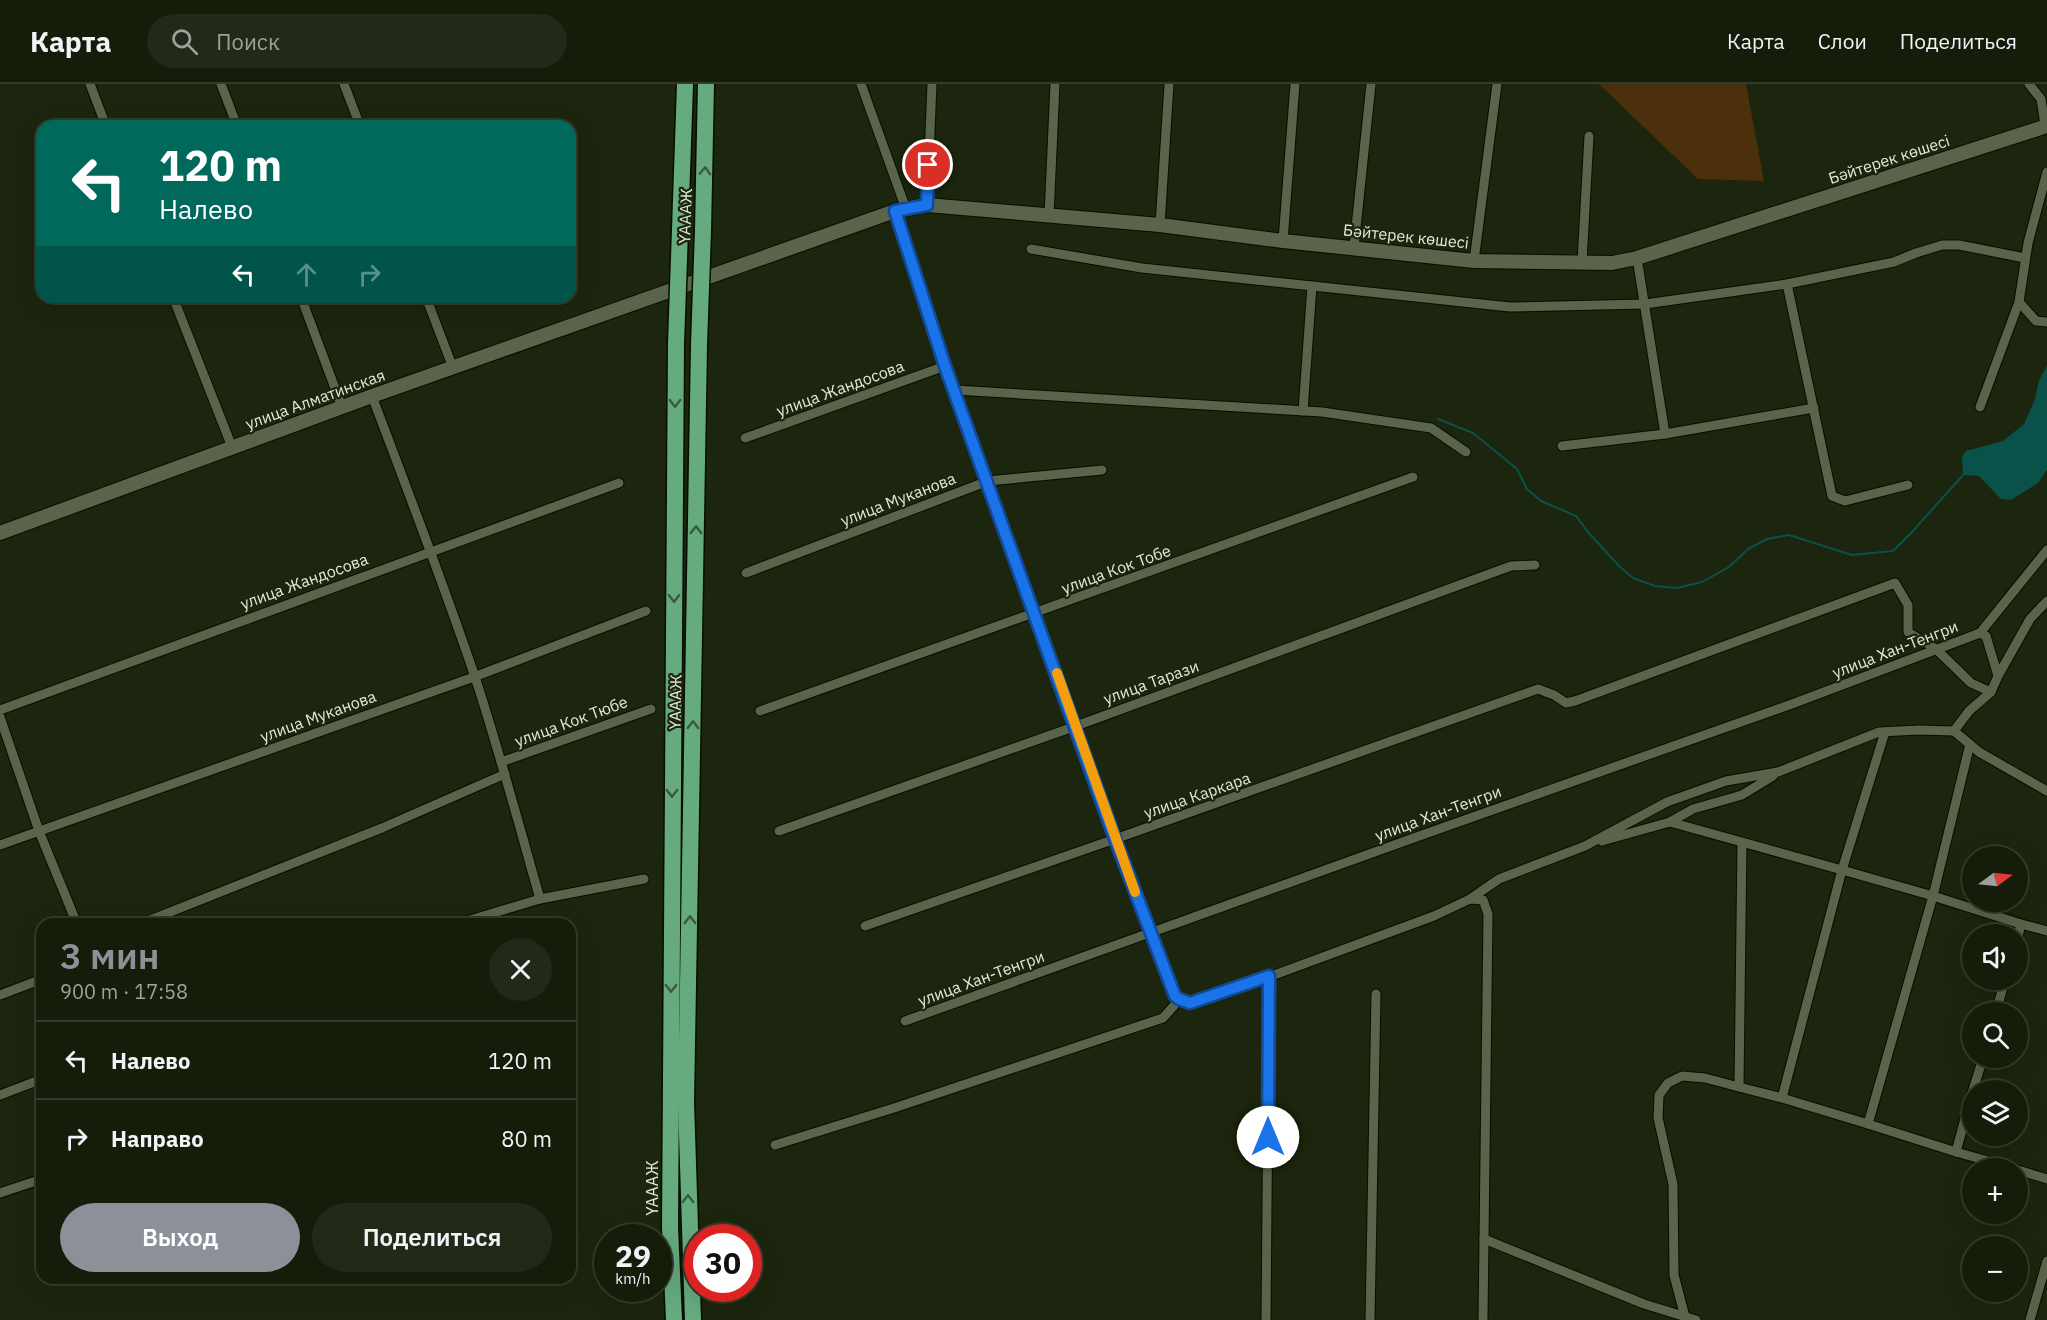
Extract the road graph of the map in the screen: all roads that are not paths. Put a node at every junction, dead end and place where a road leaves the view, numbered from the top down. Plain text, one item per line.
1 (90, 84) edge
2 (221, 84) edge
3 (344, 84) edge
4 (685, 84) edge
5 (706, 84) edge
6 (861, 84) edge
7 (932, 84) edge
8 (1055, 84) edge
9 (1170, 84) edge
10 (1295, 84) edge
11 (1371, 84) edge
12 (1497, 84) edge
13 (2029, 84) edge
14 (104, 120) edge
15 (235, 120) edge
16 (358, 120) edge
17 (2046, 125) edge
18 (1589, 136) dead end
19 (2047, 172) edge
20 (927, 205) junction
21 (900, 210) junction
22 (1049, 216) junction
23 (1160, 225) junction
24 (1283, 241) junction
25 (1354, 247) junction
26 (1031, 249) dead end
27 (1637, 258) junction
28 (2025, 258) junction
29 (1474, 261) junction
30 (1582, 262) junction
31 (1787, 284) junction
32 (1312, 286) junction
33 (643, 300) joint
34 (2019, 302) junction
35 (175, 303) edge
36 (303, 303) edge
37 (428, 303) edge
38 (1645, 304) junction
39 (2047, 322) edge
40 (945, 366) junction
41 (453, 368) junction
42 (954, 390) junction
43 (372, 396) junction
44 (342, 406) junction
45 (1980, 407) dead end
46 (1814, 408) junction
47 (1303, 411) junction
48 (1665, 434) junction
49 (745, 438) dead end
50 (1562, 446) dead end
51 (232, 447) junction
52 (1467, 452) dead end
53 (1102, 470) dead end
54 (1413, 477) dead end
55 (988, 481) junction
56 (619, 483) dead end
57 (1908, 485) dead end
58 (0, 533) edge
59 (2047, 550) edge
60 (430, 551) junction
61 (1535, 565) dead end
62 (746, 573) dead end
63 (2047, 600) edge
64 (646, 611) dead end
65 (1036, 614) junction
66 (1980, 633) junction
67 (1936, 649) junction
68 (1998, 676) junction
69 (474, 677) junction
70 (1991, 692) junction
71 (651, 709) dead end
72 (0, 710) edge
73 (760, 711) dead end
74 (0, 717) edge
75 (1076, 726) junction
76 (1954, 731) junction
77 (1885, 732) junction
78 (1970, 744) junction
79 (501, 762) junction
80 (1778, 772) junction
81 (505, 774) junction
82 (2047, 791) edge
83 (1670, 822) junction
84 (39, 831) junction
85 (779, 831) dead end
86 (1115, 839) junction
87 (1742, 842) junction
88 (0, 845) edge
89 (1585, 846) junction
90 (1842, 870) junction
91 (644, 879) dead end
92 (1933, 896) junction
93 (540, 899) junction
94 (1470, 899) junction
95 (75, 918) edge
96 (155, 918) edge
97 (477, 918) edge
98 (2021, 924) edge
99 (865, 926) dead end
100 (2028, 926) edge
101 (2047, 931) edge
102 (1150, 933) junction
103 (1269, 976) junction
104 (36, 981) edge
105 (1376, 994) dead end
106 (0, 995) edge
107 (1179, 999) junction
108 (905, 1021) dead end
109 (36, 1082) edge
110 (1739, 1087) junction
111 (0, 1095) edge
112 (1782, 1098) junction
113 (1868, 1124) junction
114 (1962, 1131) edge
115 (775, 1145) dead end
116 (1956, 1152) junction
117 (1977, 1158) edge
118 (2028, 1173) edge
119 (2047, 1179) edge
120 (36, 1181) edge
121 (0, 1193) edge
122 (1484, 1239) junction
123 (2047, 1261) edge
124 (1685, 1317) junction
125 (674, 1320) edge
126 (693, 1320) edge
127 (1266, 1320) edge
128 (1370, 1320) edge
129 (1482, 1320) edge
130 (1696, 1320) edge
131 (2030, 1320) edge

1 - 14 street
2 - 15 street
3 - 16 street
4 -> 125 highway, ҮАААЖ, bridge
126 -> 5 highway, ҮАААЖ, bridge
6 - 21 street
7 - 20 street
8 - 22 street
9 - 23 street
10 - 24 street
11 - 25 street
12 - 29 street
13 - 17 street, Бәйтерек көшесі
17 - 27 street, Бәйтерек көшесі
18 - 30 street
19 - 28 street
20 - 21 street, Бәйтерек көшесі
20 - 22 street, Бәйтерек көшесі
21 - 33 street, Бәйтерек көшесі
21 - 40 street
22 - 23 street, Бәйтерек көшесі
23 - 24 street, Бәйтерек көшесі
24 - 25 street, Бәйтерек көшесі
25 - 29 street, Бәйтерек көшесі
26 - 32 street
27 - 30 street, Бәйтерек көшесі
27 - 38 street
28 - 31 street
28 - 34 street
29 - 30 street, Бәйтерек көшесі
31 - 38 street
31 - 46 street
32 - 38 street
32 - 47 street
33 - 41 street, улица Алматинская
34 - 39 street
34 - 45 street
35 - 51 street
36 - 44 street
37 - 41 street
38 - 48 street
40 - 42 street
40 - 49 street, улица Жандосова
41 - 43 street, улица Алматинская
42 - 47 street
42 - 55 street
43 - 44 street, улица Алматинская
43 - 60 street
44 - 51 street, улица Алматинская
46 - 48 street
46 - 57 street
47 - 52 street
48 - 50 street
51 - 58 street, улица Алматинская
53 - 55 street, улица Муканова
54 - 65 street, улица Кок Тобе
55 - 62 street, улица Муканова
55 - 65 street
56 - 60 street, улица Жандосова
59 - 66 street
60 - 69 street
60 - 72 street, улица Жандосова
61 - 75 street, улица Тарази
63 - 68 street
64 - 69 street, улица Муканова
65 - 73 street, улица Кок Тобе
65 - 75 street
66 - 67 street, улица Хан-Тенгри
66 - 68 street
67 - 70 street
67 - 86 street, улица Каркара
67 - 102 street, улица Хан-Тенгри
68 - 70 street
69 - 79 street
69 - 84 street, улица Муканова
70 - 76 street
71 - 79 street, улица Кок Тюбе
74 - 84 street
75 - 85 street, улица Тарази
75 - 86 street
76 - 77 street
76 - 78 street
77 - 80 street
77 - 90 street
78 - 82 street
78 - 92 street
79 - 81 street
80 - 83 street
80 - 89 street
81 - 93 street
81 - 96 street
83 - 87 street
83 - 89 street
84 - 88 street, улица Муканова
84 - 95 street
86 - 99 street, улица Каркара
86 - 102 street
87 - 90 street
87 - 110 street
89 - 94 street
90 - 92 street
90 - 112 street
91 - 93 street
92 - 98 street
92 - 113 street
93 - 97 street
94 - 103 street
94 - 122 street
100 - 101 street
102 - 107 street
102 - 108 street, улица Хан-Тенгри
103 - 107 street
103 - 127 street
104 - 106 street
105 - 128 street
107 - 115 street
109 - 111 street
110 - 112 street
110 - 124 street
112 - 113 street
113 - 116 street
114 - 116 street
116 - 117 street
118 - 119 street
120 - 121 street
122 - 124 street
122 - 129 street
123 - 131 street
124 - 130 street

